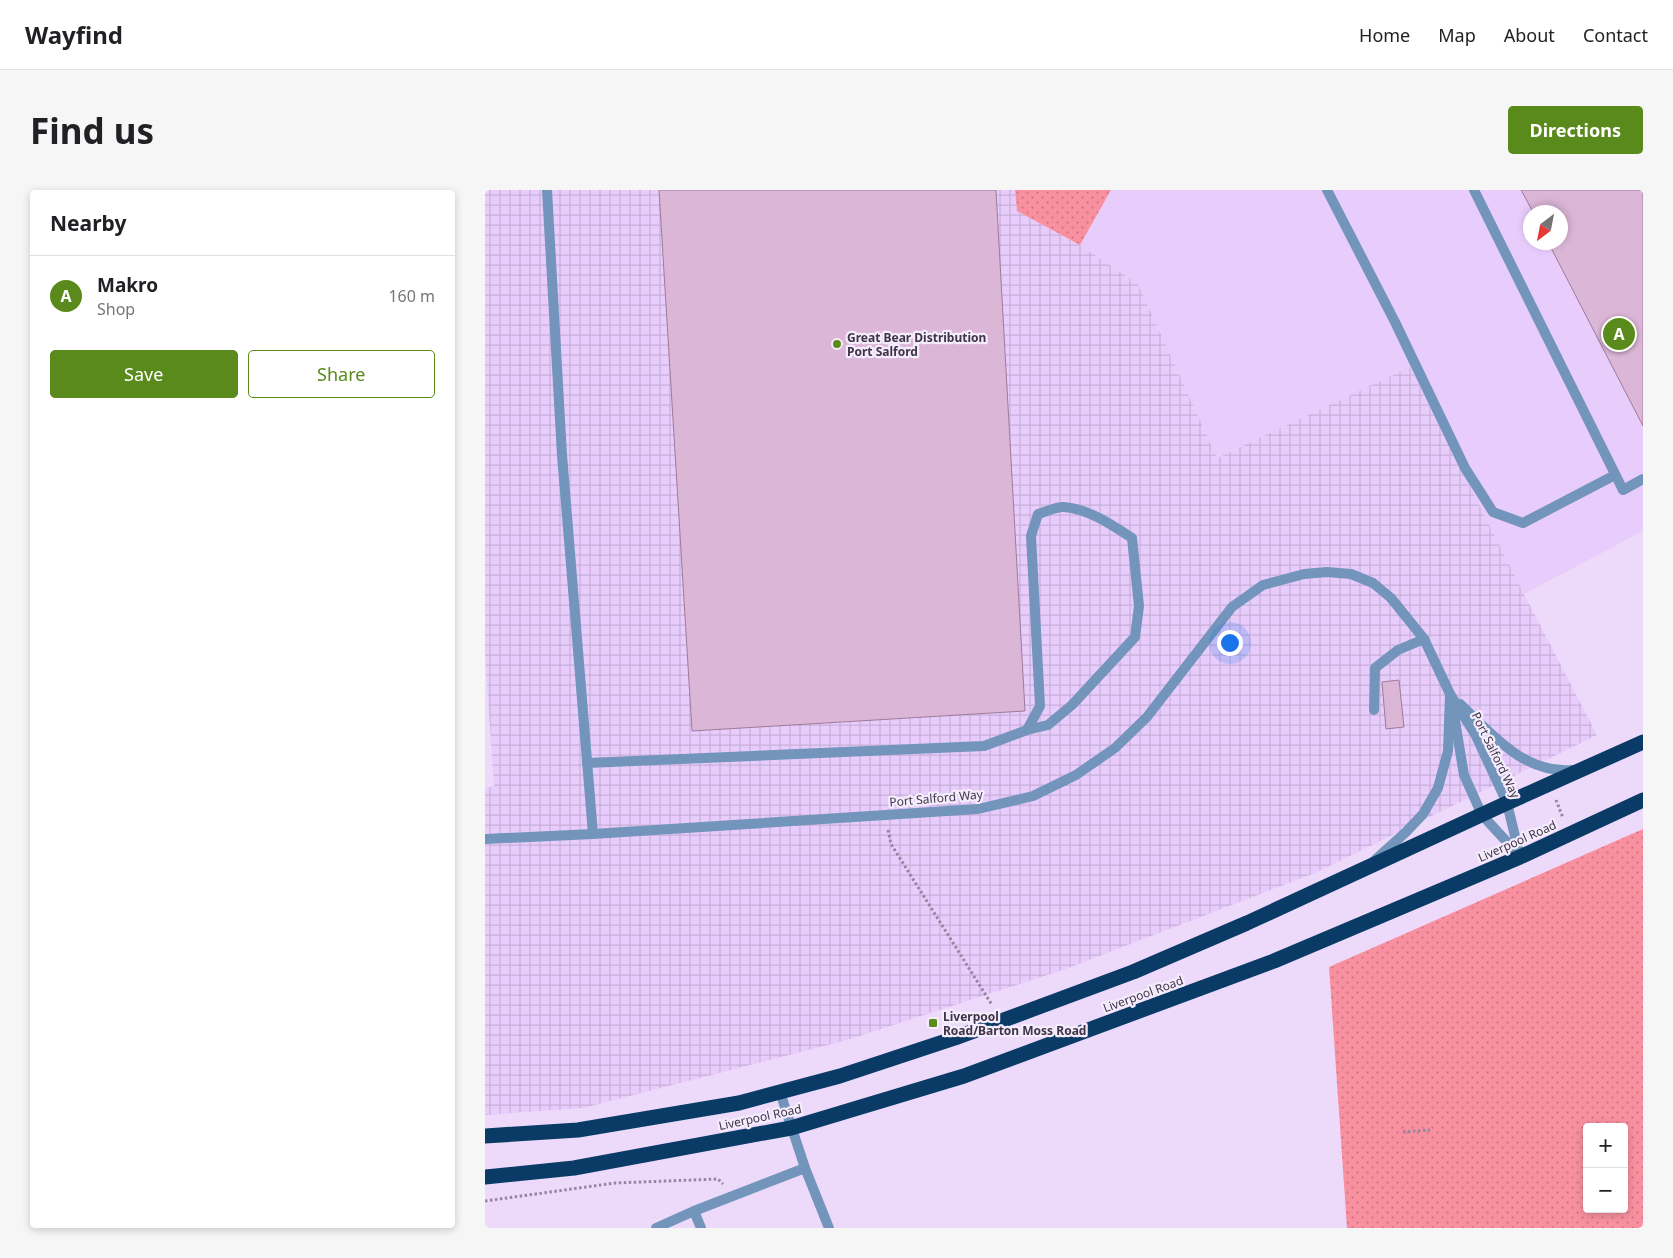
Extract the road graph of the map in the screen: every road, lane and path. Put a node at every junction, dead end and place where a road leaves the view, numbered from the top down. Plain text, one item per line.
1 (547, 190) edge
2 (1327, 190) edge
3 (1474, 190) edge
4 (1615, 475) junction
5 (1643, 479) edge
6 (1424, 639) junction
7 (1450, 694) junction
8 (1374, 710) dead end
9 (1027, 730) junction
10 (1643, 742) edge
11 (587, 763) junction
12 (1587, 768) junction
13 (1643, 800) edge
14 (1507, 803) junction
15 (885, 815) junction
16 (1482, 815) junction
17 (593, 834) junction
18 (485, 839) edge
19 (1520, 857) junction
20 (1363, 870) junction
21 (1002, 1021) junction
22 (780, 1092) junction
23 (791, 1128) junction
24 (1430, 1130) dead end
25 (1403, 1132) dead end
26 (485, 1136) edge
27 (805, 1168) junction
28 (485, 1177) edge
29 (734, 1196) junction
30 (485, 1201) edge
31 (694, 1211) junction
32 (656, 1228) edge
33 (701, 1228) edge
34 (829, 1228) edge

1 - 11 street
2 - 4 street
3 - 4 street
4 - 5 street
6 - 7 street, Port Salford Way
6 - 8 street
6 - 15 street, Port Salford Way
7 - 12 street, Port Salford Way
7 - 14 street, Port Salford Way
7 - 16 street, Port Salford Way
7 - 20 street, Port Salford Way
9 - 9 street
9 - 11 street
10 - 12 highway
11 - 17 street
12 - 14 highway
13 - 19 highway, Liverpool Road
14 - 16 highway
14 - 19 street, Port Salford Way
15 - 17 street, Port Salford Way
15 - 21 path
16 - 19 street, Port Salford Way
16 - 20 highway
17 - 18 street, Port Salford Way
19 - 23 highway, Liverpool Road
20 - 21 highway, Liverpool Road
21 - 22 highway, Liverpool Road
22 - 23 street
22 - 26 highway, Liverpool Road
23 - 27 street
23 - 28 highway, Liverpool Road
24 - 25 path
27 - 29 street
27 - 34 street
29 - 30 path
29 - 31 street
31 - 32 street
31 - 33 street

